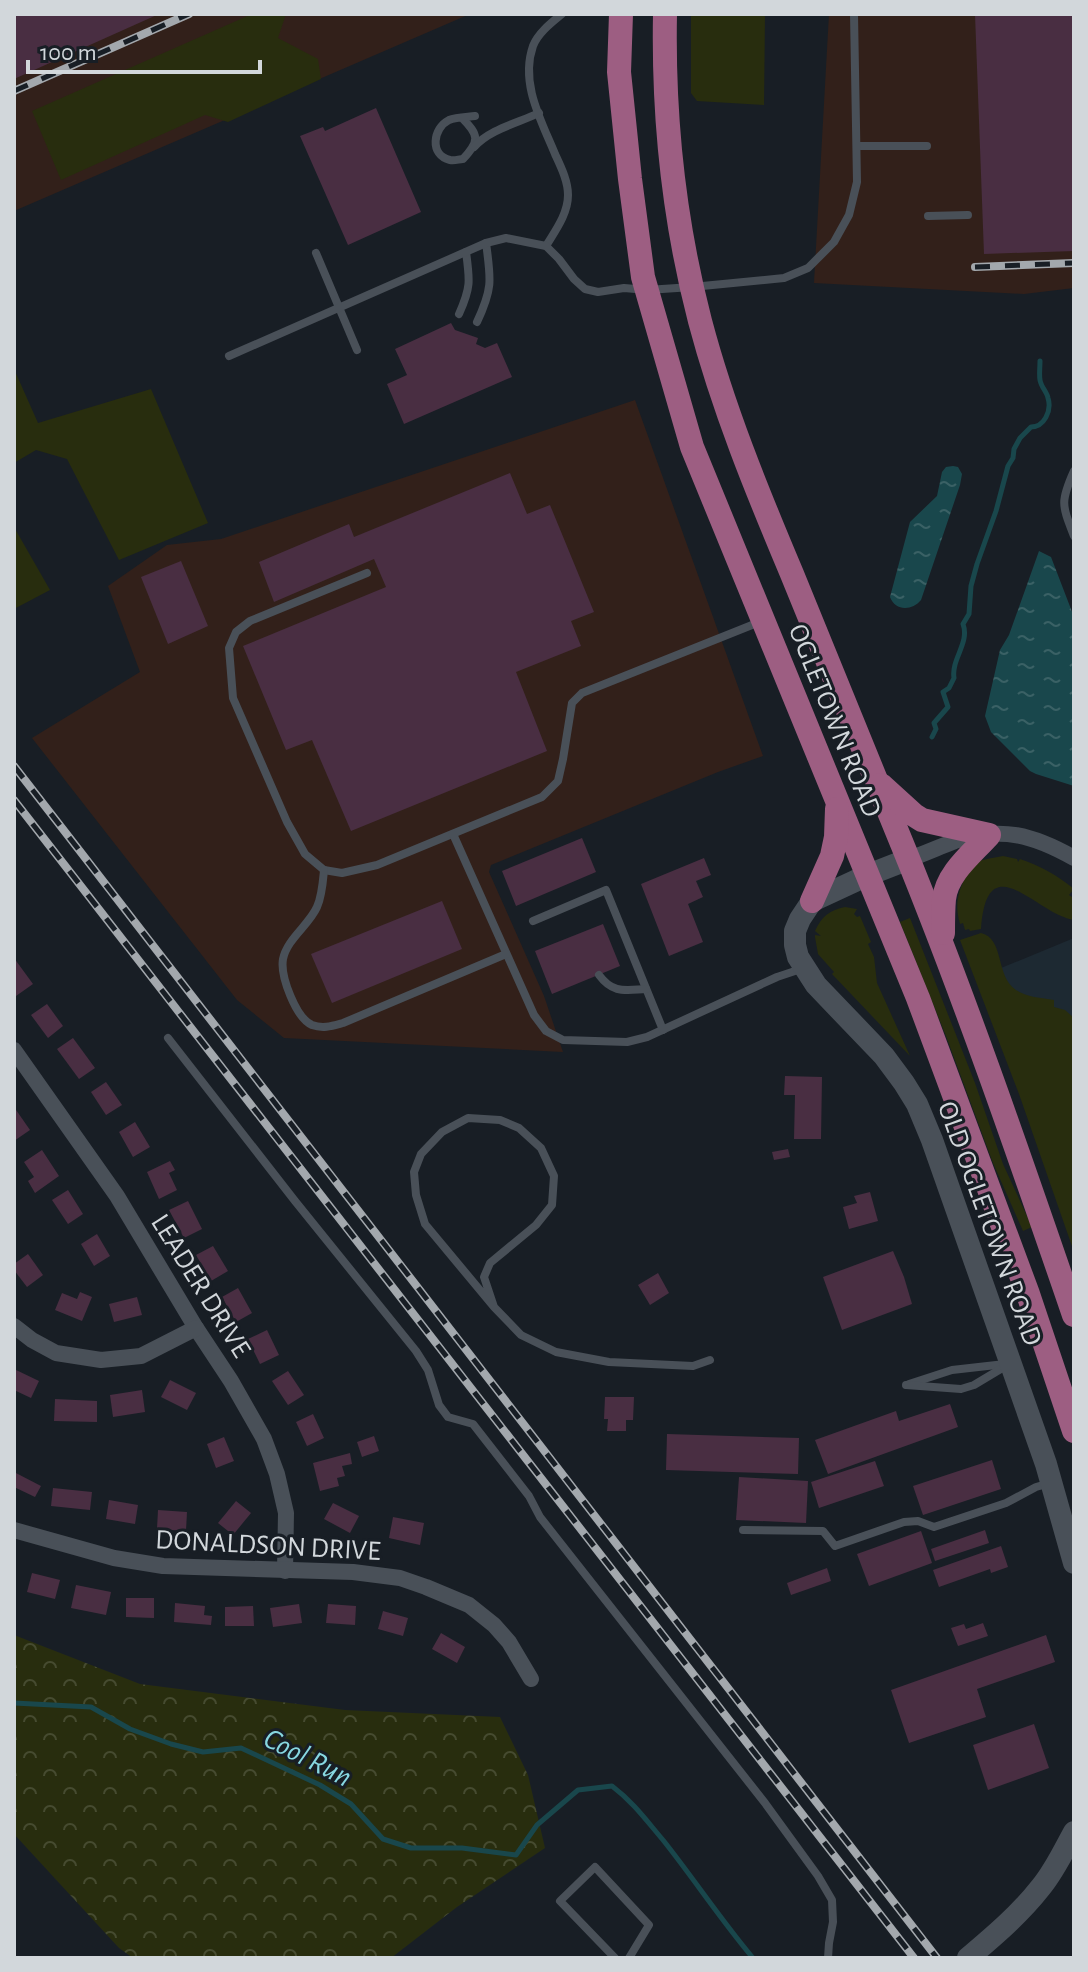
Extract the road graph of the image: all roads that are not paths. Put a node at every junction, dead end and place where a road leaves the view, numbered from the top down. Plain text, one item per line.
1 (562, 14) edge
2 (621, 14) edge
3 (665, 14) edge
4 (854, 14) edge
5 (539, 113) junction
6 (475, 116) dead end
7 (462, 118) junction
8 (857, 146) junction
9 (927, 146) dead end
10 (474, 148) junction
11 (968, 215) dead end
12 (928, 216) dead end
13 (486, 243) junction
14 (546, 246) junction
15 (466, 252) junction
16 (316, 253) dead end
17 (692, 287) junction
18 (647, 290) junction
19 (339, 307) junction
20 (459, 314) dead end
21 (477, 322) dead end
22 (357, 350) dead end
23 (229, 356) dead end
24 (1074, 471) edge
25 (1074, 536) edge
26 (367, 573) dead end
27 (763, 621) junction
28 (876, 780) junction
29 (838, 802) junction
30 (453, 834) junction
31 (989, 835) junction
32 (1074, 858) edge
33 (909, 859) junction
34 (324, 870) junction
35 (868, 875) junction
36 (812, 901) junction
37 (533, 921) dead end
38 (943, 947) junction
39 (506, 954) junction
40 (805, 968) junction
41 (599, 975) dead end
42 (646, 989) junction
43 (663, 1030) junction
44 (168, 1038) dead end
45 (14, 1050) edge
46 (494, 1307) junction
47 (1074, 1315) edge
48 (14, 1326) edge
49 (196, 1328) junction
50 (710, 1360) dead end
51 (1010, 1363) junction
52 (1074, 1431) edge
53 (1051, 1483) junction
54 (14, 1530) edge
55 (743, 1530) dead end
56 (1074, 1563) edge
57 (285, 1571) junction
58 (531, 1679) dead end
59 (1074, 1832) edge
60 (615, 1958) edge
61 (629, 1958) edge
62 (828, 1958) edge
63 (968, 1958) edge

1 - 5 lane
2 - 18 main road, OGLETOWN ROAD
3 - 17 main road, OGLETOWN ROAD
4 - 8 lane
5 - 10 lane
5 - 14 lane
6 - 7 lane
7 - 10 lane
7 - 10 lane
8 - 9 lane
8 - 17 lane
11 - 12 lane
13 - 14 lane
13 - 15 lane
13 - 21 lane
14 - 18 lane
15 - 19 lane
15 - 20 lane
16 - 19 lane
17 - 18 lane
17 - 28 main road, OGLETOWN ROAD
18 - 27 main road, OGLETOWN ROAD
19 - 22 lane
19 - 23 lane
24 - 25 lane
26 - 34 lane
27 - 29 main road, OGLETOWN ROAD
27 - 30 lane
28 - 31 main road
28 - 33 main road, OGLETOWN ROAD
29 - 35 main road, OGLETOWN ROAD
29 - 36 main road
30 - 34 lane
30 - 39 lane
31 - 32 street
31 - 33 street
31 - 38 main road
33 - 35 street
33 - 38 main road, OGLETOWN ROAD
34 - 39 lane
35 - 36 street
35 - 52 main road, OGLETOWN ROAD
36 - 40 street, OLD OGLETOWN ROAD
37 - 42 lane
38 - 47 main road, OGLETOWN ROAD
39 - 43 lane
40 - 43 lane
40 - 51 street, OLD OGLETOWN ROAD
41 - 42 lane
42 - 43 lane
44 - 62 lane
45 - 49 street, LEADER DRIVE
46 - 46 lane
46 - 50 lane
48 - 49 street
49 - 57 street, LEADER DRIVE
51 - 51 lane
51 - 53 street, OLD OGLETOWN ROAD
53 - 55 lane
53 - 56 street, OLD OGLETOWN ROAD
54 - 57 street, DONALDSON DRIVE
57 - 58 street, DONALDSON DRIVE
59 - 63 street
60 - 61 lane

